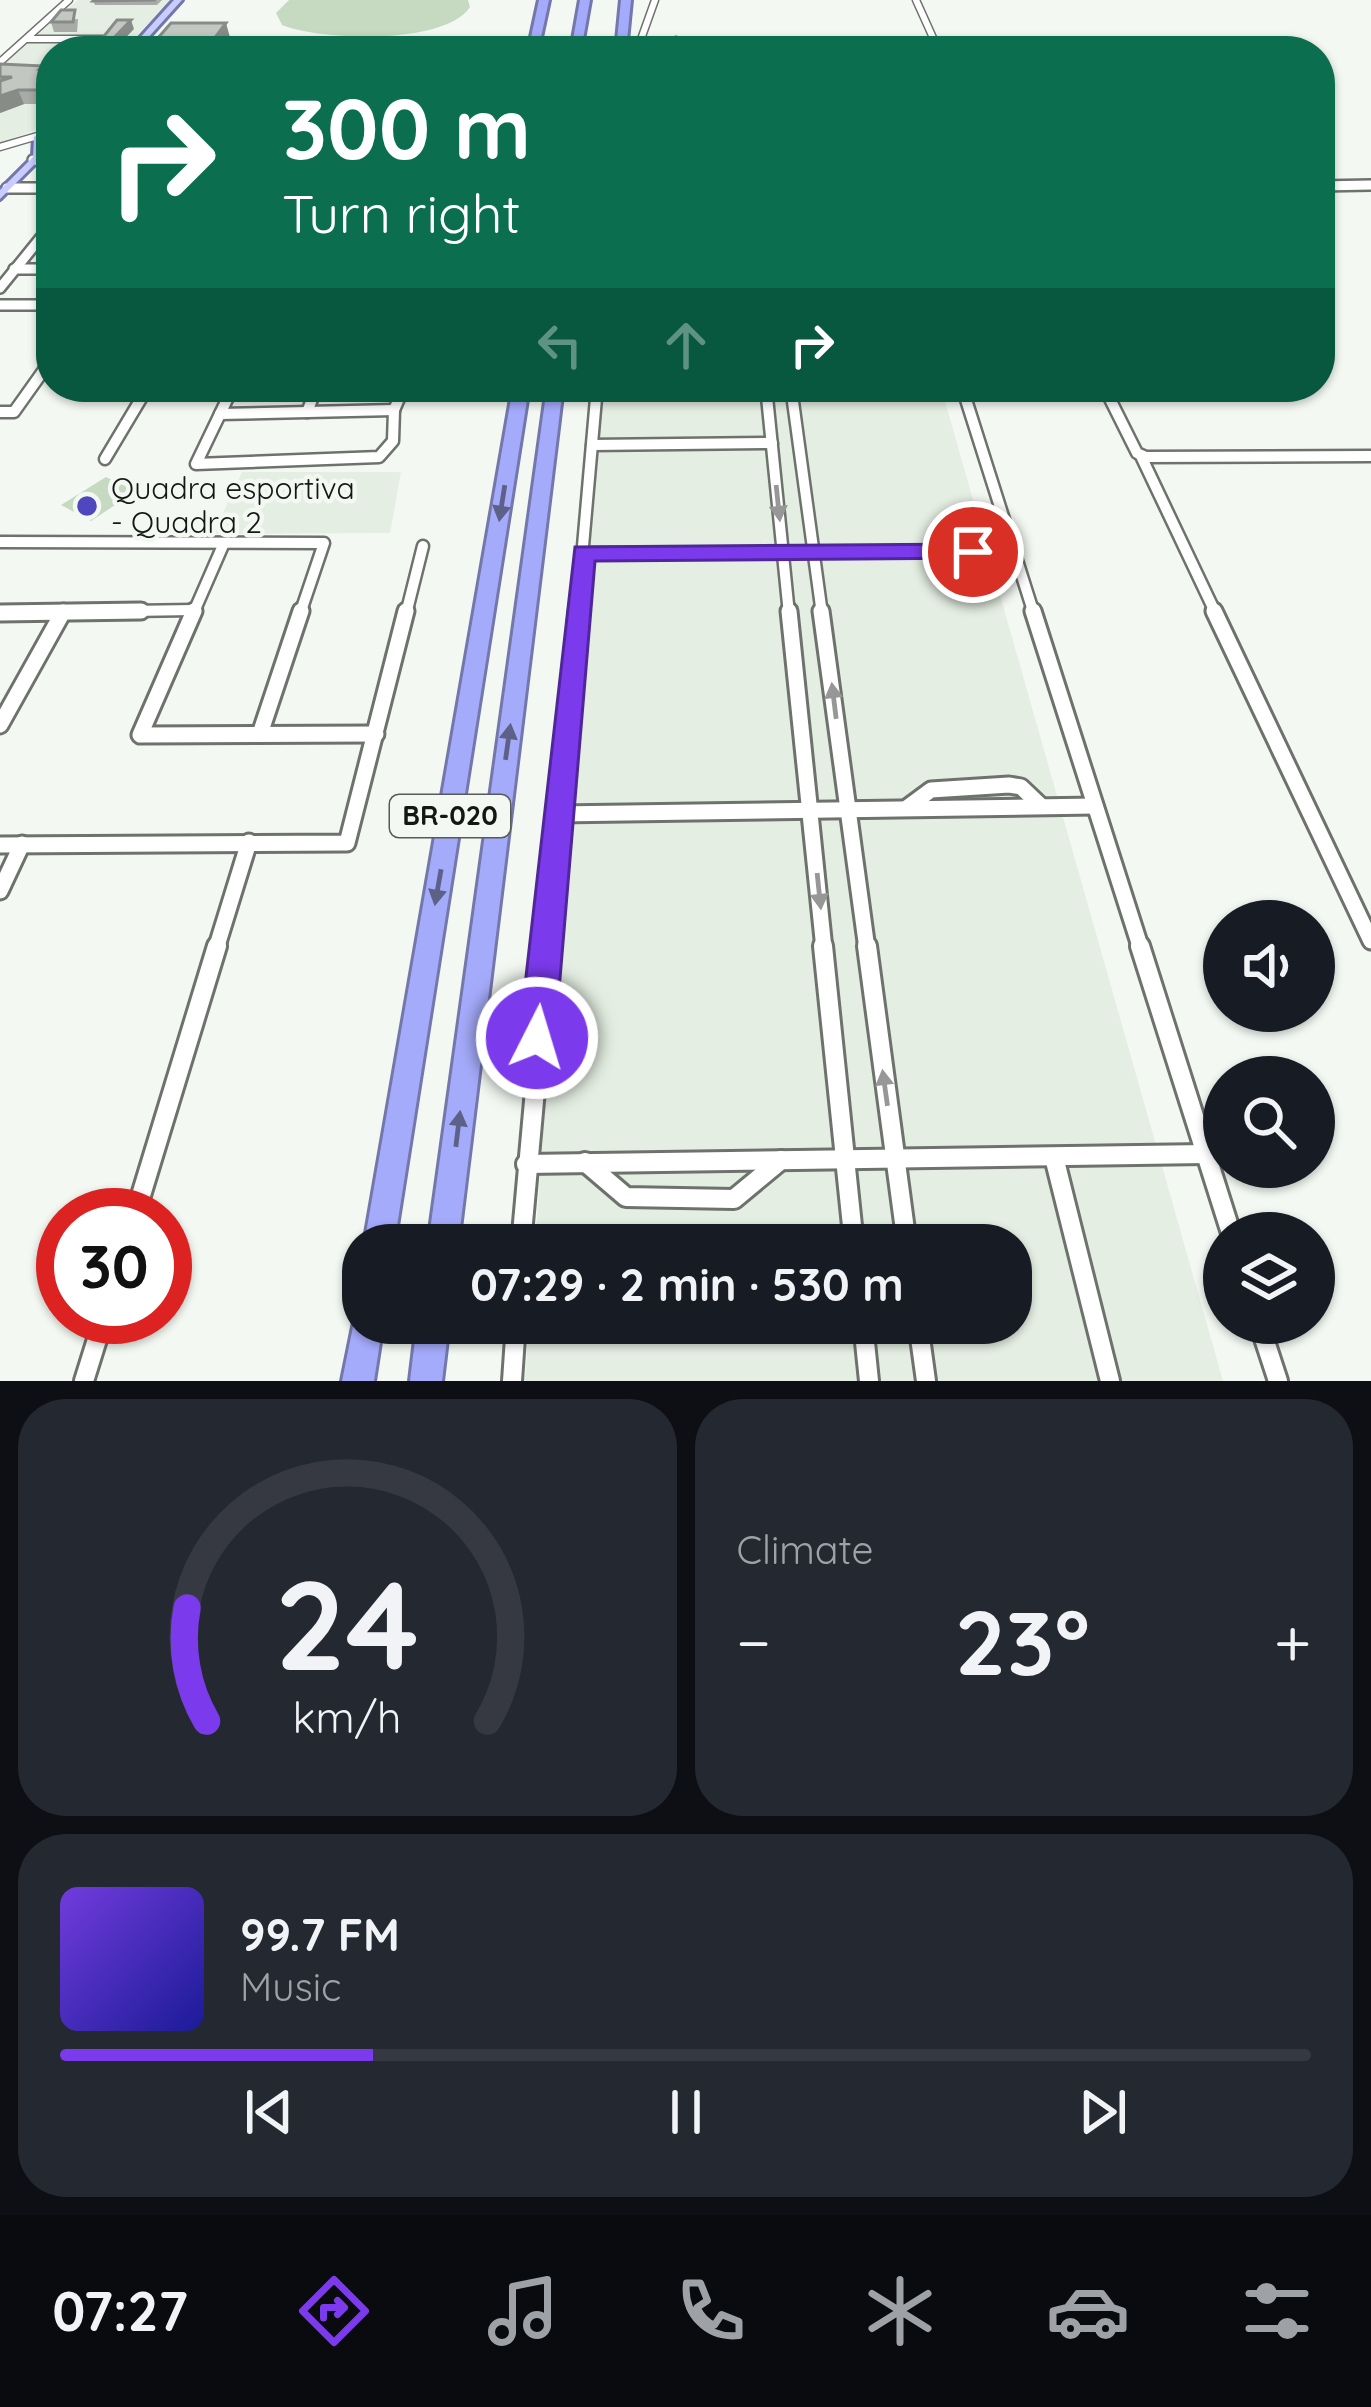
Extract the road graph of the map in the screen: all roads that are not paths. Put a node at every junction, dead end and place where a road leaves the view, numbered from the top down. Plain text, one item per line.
1 (69, 0) edge
2 (178, 0) edge
3 (572, 0) edge
4 (585, 0) edge
5 (626, 0) edge
6 (655, 0) edge
7 (916, 0) edge
8 (543, 3) edge
9 (146, 36) edge
10 (536, 36) edge
11 (565, 36) edge
12 (579, 36) edge
13 (622, 36) edge
14 (642, 36) edge
15 (932, 36) edge
16 (23, 42) junction
17 (36, 42) edge
18 (0, 51) edge
19 (0, 62) edge
20 (36, 138) edge
21 (1, 147) edge
22 (35, 153) joint
23 (1371, 187) edge
24 (1335, 188) edge
25 (36, 189) edge
26 (4, 192) edge
27 (36, 243) edge
28 (36, 268) edge
29 (14, 269) junction
30 (0, 288) edge
31 (0, 305) edge
32 (14, 305) junction
33 (36, 305) edge
34 (0, 323) edge
35 (36, 378) edge
36 (139, 402) edge
37 (226, 402) edge
38 (311, 402) edge
39 (397, 402) edge
40 (519, 402) edge
41 (553, 402) edge
42 (596, 402) edge
43 (768, 402) edge
44 (793, 402) edge
45 (967, 402) edge
46 (1112, 402) edge
47 (394, 410) junction
48 (7, 412) edge
49 (307, 412) junction
50 (220, 414) junction
51 (772, 443) junction
52 (592, 445) junction
53 (1141, 456) junction
54 (1371, 456) edge
55 (105, 460) dead end
56 (0, 542) edge
57 (224, 543) junction
58 (423, 546) dead end
59 (1014, 552) junction
60 (583, 553) junction
61 (784, 553) junction
62 (815, 553) junction
63 (194, 610) junction
64 (63, 612) junction
65 (0, 613) edge
66 (0, 724) edge
67 (260, 734) junction
68 (376, 734) junction
69 (848, 806) junction
70 (1095, 806) junction
71 (811, 807) junction
72 (557, 814) junction
73 (249, 842) junction
74 (0, 844) edge
75 (22, 844) junction
76 (0, 891) edge
77 (1371, 941) edge
78 (1203, 1148) edge
79 (1203, 1154) edge
80 (894, 1157) junction
81 (1054, 1157) junction
82 (845, 1159) junction
83 (781, 1160) junction
84 (585, 1162) junction
85 (526, 1164) junction
86 (143, 1188) edge
87 (382, 1224) edge
88 (446, 1224) edge
89 (522, 1224) edge
90 (852, 1224) edge
91 (904, 1224) edge
92 (96, 1344) edge
93 (364, 1344) edge
94 (430, 1344) edge
95 (515, 1344) edge
96 (865, 1344) edge
97 (921, 1344) edge
98 (1266, 1344) edge
99 (84, 1381) edge
100 (358, 1381) edge
101 (426, 1381) edge
102 (512, 1381) edge
103 (869, 1381) edge
104 (926, 1381) edge
105 (1109, 1381) edge
106 (1278, 1381) edge

1 - 16 street
2 - 9 main road
3 - 11 highway
4 - 12 highway
5 - 13 highway
6 - 14 street
7 - 15 street
8 - 10 highway
16 - 17 street
16 - 18 street
16 - 19 street
20 - 21 street
21 - 22 street
22 - 26 main road
23 - 24 street
25 - 26 street
27 - 29 street
28 - 29 street
29 - 30 street
31 - 32 street
32 - 33 street
32 - 34 street
35 - 48 street
36 - 55 street
37 - 50 street
38 - 49 street
39 - 47 street
40 -> 87 highway, BR-020
88 -> 41 highway, BR-020
42 - 52 street
43 - 51 street
44 - 62 street
45 - 59 street
46 - 53 street
47 - 49 street
47 - 50 street
49 - 50 street
51 - 52 street
51 -> 61 street
52 - 60 street
53 - 54 street
53 - 77 street
56 - 57 street
57 - 63 street
57 - 67 street
58 - 68 street
59 - 62 street
59 - 70 street
60 - 61 street
60 - 72 street
61 - 62 street
61 - 71 street
69 -> 62 street
63 - 64 street
63 - 67 street
64 - 65 street
64 - 66 street
67 - 68 street
68 - 73 street
69 - 70 street
69 - 71 street
80 -> 69 street
70 - 78 street
71 - 72 street
71 -> 82 street
72 - 85 street
73 - 75 street
73 - 86 street
74 - 75 street
75 - 76 street
79 - 81 street
80 - 81 street
80 - 82 street
80 - 91 street
81 - 105 street
82 - 83 street
82 - 90 street
83 - 84 street
83 - 84 street
84 - 85 street
85 - 89 street
92 - 99 street
93 - 100 highway
94 - 101 highway
95 - 102 street
96 - 103 street
97 - 104 street
98 - 106 street

